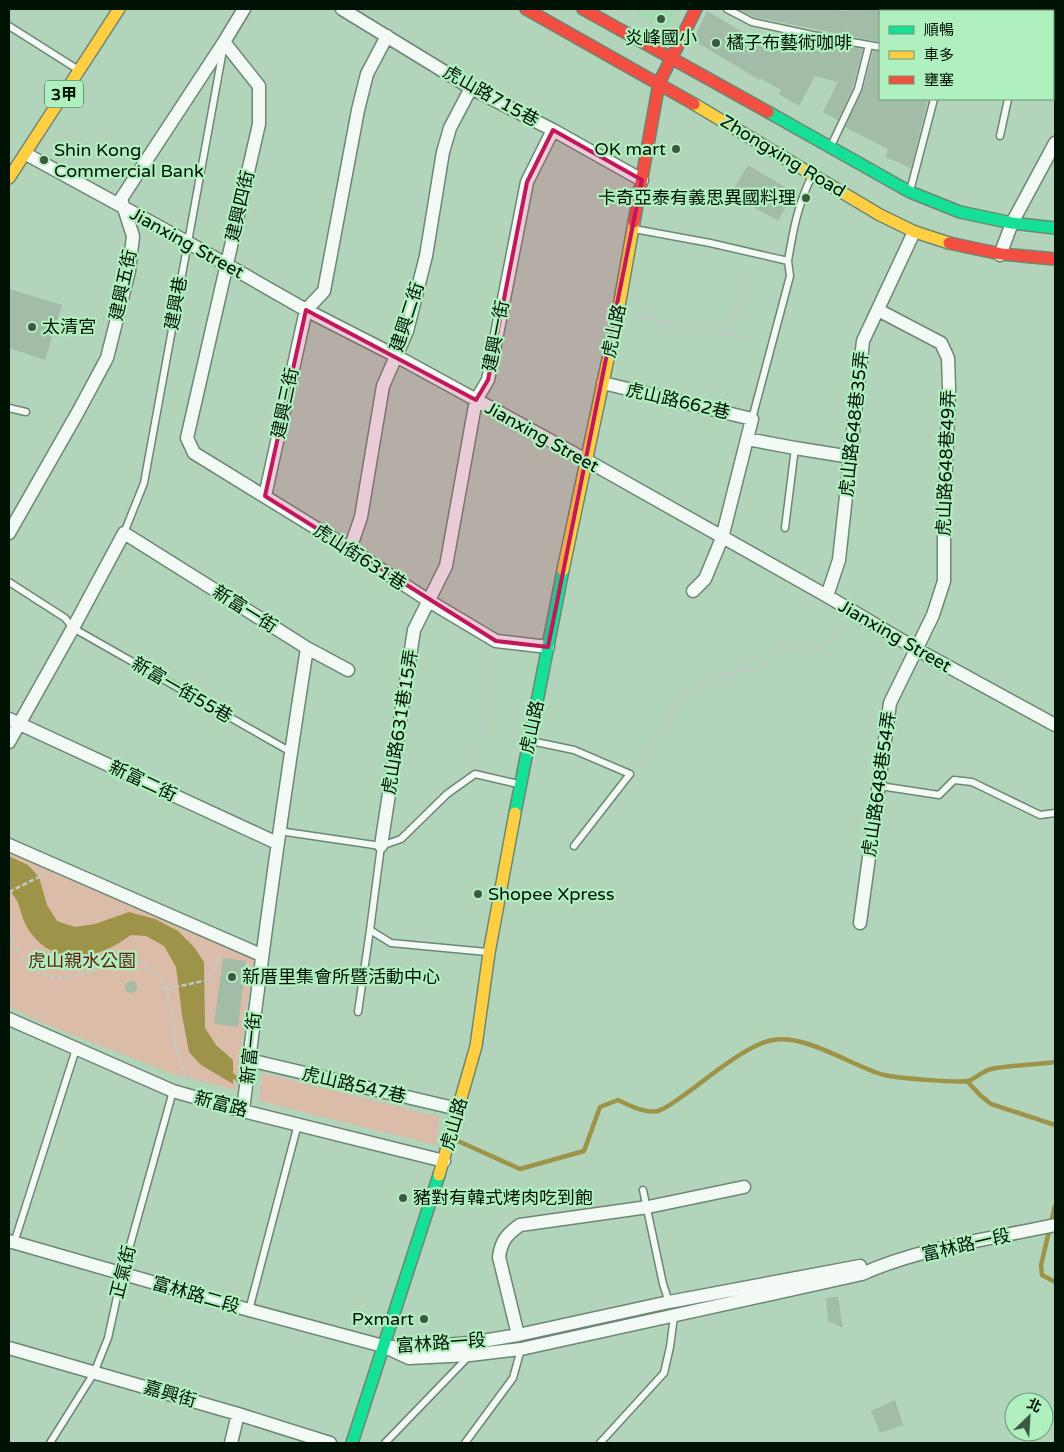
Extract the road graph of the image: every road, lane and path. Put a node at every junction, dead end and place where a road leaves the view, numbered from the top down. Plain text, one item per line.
1 (119, 9) edge
2 (526, 9) edge
3 (583, 9) edge
4 (696, 9) edge
5 (727, 9) edge
6 (350, 11) edge
7 (242, 12) edge
8 (9, 26) edge
9 (387, 36) junction
10 (224, 42) junction
11 (869, 45) junction
12 (879, 47) edge
13 (671, 59) junction
14 (79, 71) junction
15 (659, 83) junction
16 (471, 88) junction
17 (934, 100) edge
18 (1008, 100) edge
19 (553, 130) junction
20 (1000, 136) dead end
21 (1055, 143) edge
22 (829, 148) junction
23 (26, 154) junction
24 (812, 174) junction
25 (9, 178) edge
26 (642, 180) junction
27 (910, 192) junction
28 (124, 207) junction
29 (1012, 223) junction
30 (1055, 228) edge
31 (634, 229) junction
32 (914, 232) junction
33 (187, 242) junction
34 (1000, 255) junction
35 (1055, 259) edge
36 (747, 261) dead end
37 (788, 261) junction
38 (226, 266) junction
39 (306, 310) junction
40 (878, 310) junction
41 (618, 312) junction
42 (732, 335) junction
43 (749, 338) dead end
44 (396, 356) junction
45 (603, 383) junction
46 (476, 400) junction
47 (9, 409) edge
48 (26, 412) dead end
49 (752, 419) junction
50 (187, 438) joint
51 (748, 439) junction
52 (795, 448) junction
53 (851, 457) junction
54 (586, 460) junction
55 (265, 496) junction
56 (784, 528) dead end
57 (9, 533) edge
58 (124, 533) junction
59 (722, 538) junction
60 (350, 549) junction
61 (9, 582) edge
62 (693, 591) dead end
63 (827, 596) junction
64 (429, 601) junction
65 (853, 611) junction
66 (74, 628) junction
67 (496, 640) junction
68 (548, 647) junction
69 (307, 648) junction
70 (918, 650) junction
71 (348, 670) dead end
72 (14, 721) edge
73 (1055, 725) edge
74 (529, 741) junction
75 (9, 742) edge
76 (290, 752) junction
77 (475, 774) junction
78 (630, 774) junction
79 (520, 784) junction
80 (880, 786) junction
81 (1055, 813) edge
82 (278, 837) junction
83 (9, 845) edge
84 (381, 846) junction
85 (574, 846) dead end
86 (45, 875) dead end
87 (9, 892) edge
88 (860, 923) dead end
89 (9, 927) edge
90 (370, 930) junction
91 (489, 953) junction
92 (227, 954) dead end
93 (261, 955) junction
94 (167, 989) junction
95 (358, 1012) dead end
96 (9, 1019) edge
97 (76, 1049) junction
98 (249, 1060) junction
99 (173, 1091) junction
100 (191, 1096) junction
101 (458, 1110) junction
102 (243, 1111) junction
103 (298, 1124) junction
104 (444, 1161) junction
105 (744, 1187) dead end
106 (644, 1190) dead end
107 (648, 1207) junction
108 (1055, 1225) edge
109 (12, 1242) edge
110 (878, 1267) junction
111 (122, 1274) junction
112 (669, 1302) junction
113 (249, 1310) junction
114 (674, 1316) junction
115 (518, 1335) junction
116 (383, 1346) junction
117 (9, 1348) edge
118 (521, 1349) junction
119 (470, 1355) junction
120 (94, 1373) junction
121 (238, 1414) junction
122 (50, 1443) edge
123 (231, 1443) edge
124 (330, 1443) edge
125 (352, 1443) edge
126 (385, 1443) edge
127 (465, 1443) edge
128 (600, 1443) edge

1 - 14 street, 3甲
2 - 15 street, Zhongxing Road
3 - 13 street, Zhongxing Road
4 - 13 street, 虎山路
5 - 11 lane
6 - 9 street, 虎山路715巷
7 - 10 street
8 - 14 lane
9 - 16 street, 虎山路715巷
9 - 39 street
10 - 28 street
10 - 33 lane, 建興巷
10 - 38 street, 建興四街
11 - 12 lane
11 - 22 lane
13 - 15 street, 虎山路
13 - 22 street, Zhongxing Road
14 - 23 street, 3甲
15 - 24 street, Zhongxing Road
15 - 26 street, 虎山路
16 - 19 street, 虎山路715巷
16 - 44 street, 建興二街
17 - 27 lane
18 - 20 lane
19 - 26 street, 虎山路715巷
19 - 46 street, 建興一街
21 - 29 street
22 - 27 street, Zhongxing Road
23 - 25 street, 3甲
23 - 28 street, Jianxing Street
24 - 32 street, Zhongxing Road
24 - 37 lane
26 - 31 street, 虎山路
27 - 29 street, Zhongxing Road
28 - 33 street, Jianxing Street
28 - 57 street, 建興五街
29 - 30 street, Zhongxing Road
29 - 34 street
31 - 37 lane
31 - 41 street, 虎山路
32 - 34 street, Zhongxing Road
32 - 40 street, 虎山路648巷35弄
33 - 38 street, Jianxing Street
33 - 58 lane, 建興巷
34 - 35 street, Zhongxing Road
36 - 42 path
37 - 49 lane
38 - 39 street, Jianxing Street
38 - 50 street, 建興四街
39 - 44 street, Jianxing Street
39 - 55 street, 建興三街
40 - 53 street, 虎山路648巷35弄
40 - 70 street, 虎山路648巷49弄
41 - 42 path
41 - 45 street, 虎山路
42 - 43 path
44 - 46 street, Jianxing Street
44 - 60 street, 建興二街
45 - 49 street, 虎山路662巷
45 - 54 street, 虎山路
46 - 54 street, Jianxing Street
46 - 64 street, 建興一街
47 - 48 lane
49 - 51 street
50 - 55 street, 虎山街631巷
51 - 52 street, 虎山路662巷
51 - 59 street
52 - 53 street, 虎山路662巷
52 - 56 lane
53 - 63 street, 虎山路648巷35弄
54 - 59 street, Jianxing Street
54 - 68 street, 虎山路
55 - 60 street, 虎山街631巷
58 - 66 street
58 - 69 street, 新富一街
59 - 62 street
59 - 63 street, Jianxing Street
60 - 64 street, 虎山街631巷
61 - 66 lane, 新富一街55巷
63 - 65 street, Jianxing Street
64 - 67 street, 虎山街631巷
64 - 84 street, 虎山路631巷15弄
65 - 70 street, Jianxing Street
65 - 78 path
66 - 72 street
66 - 76 lane, 新富一街55巷
67 - 68 street, 虎山街631巷
67 - 77 path
68 - 74 street, 虎山路
69 - 71 street
69 - 76 street, 新富一街
70 - 73 street, Jianxing Street
70 - 80 street, 虎山路648巷54弄
72 - 75 street
72 - 82 street, 新富二街
74 - 78 lane
74 - 79 street, 虎山路
76 - 82 street, 新富一街
77 - 79 lane
77 - 84 lane
78 - 85 lane
79 - 91 street, 虎山路
80 - 81 lane
80 - 88 street, 虎山路648巷54弄
82 - 84 lane
82 - 93 street, 新富一街
83 - 93 street
84 - 90 lane
86 - 87 path
89 - 94 path
90 - 91 lane
90 - 95 lane
91 - 101 street, 虎山路
92 - 94 path
93 - 98 street, 新富一街
94 - 100 path
96 - 97 street, 新富路
97 - 99 street, 新富路
97 - 109 lane
98 - 101 street, 虎山路547巷
98 - 102 street, 新富一街
99 - 100 street, 新富路
99 - 111 lane, 正氣街
100 - 102 street, 新富路
101 - 104 street, 虎山路
102 - 103 street, 新富路
103 - 104 street, 新富路
103 - 113 lane
104 - 116 street, 虎山路
105 - 107 street
106 - 107 lane
107 - 112 lane
107 - 115 street
108 - 110 street, 富林路一段
109 - 111 street, 富林路二段
110 - 112 street, 富林路一段
110 - 114 street, 富林路一段
111 - 113 street, 富林路二段
111 - 120 lane, 正氣街
112 - 115 street, 富林路一段
113 - 116 street, 富林路二段
114 - 118 street, 富林路一段
114 - 128 lane
115 - 116 street, 富林路一段
116 - 119 street, 富林路一段
116 - 125 street, 虎山路
117 - 120 street, 嘉興街
118 - 119 street, 富林路一段
118 - 127 lane
119 - 126 lane
120 - 121 street, 嘉興街
120 - 122 lane, 正氣街
121 - 123 street
121 - 124 street, 嘉興街

